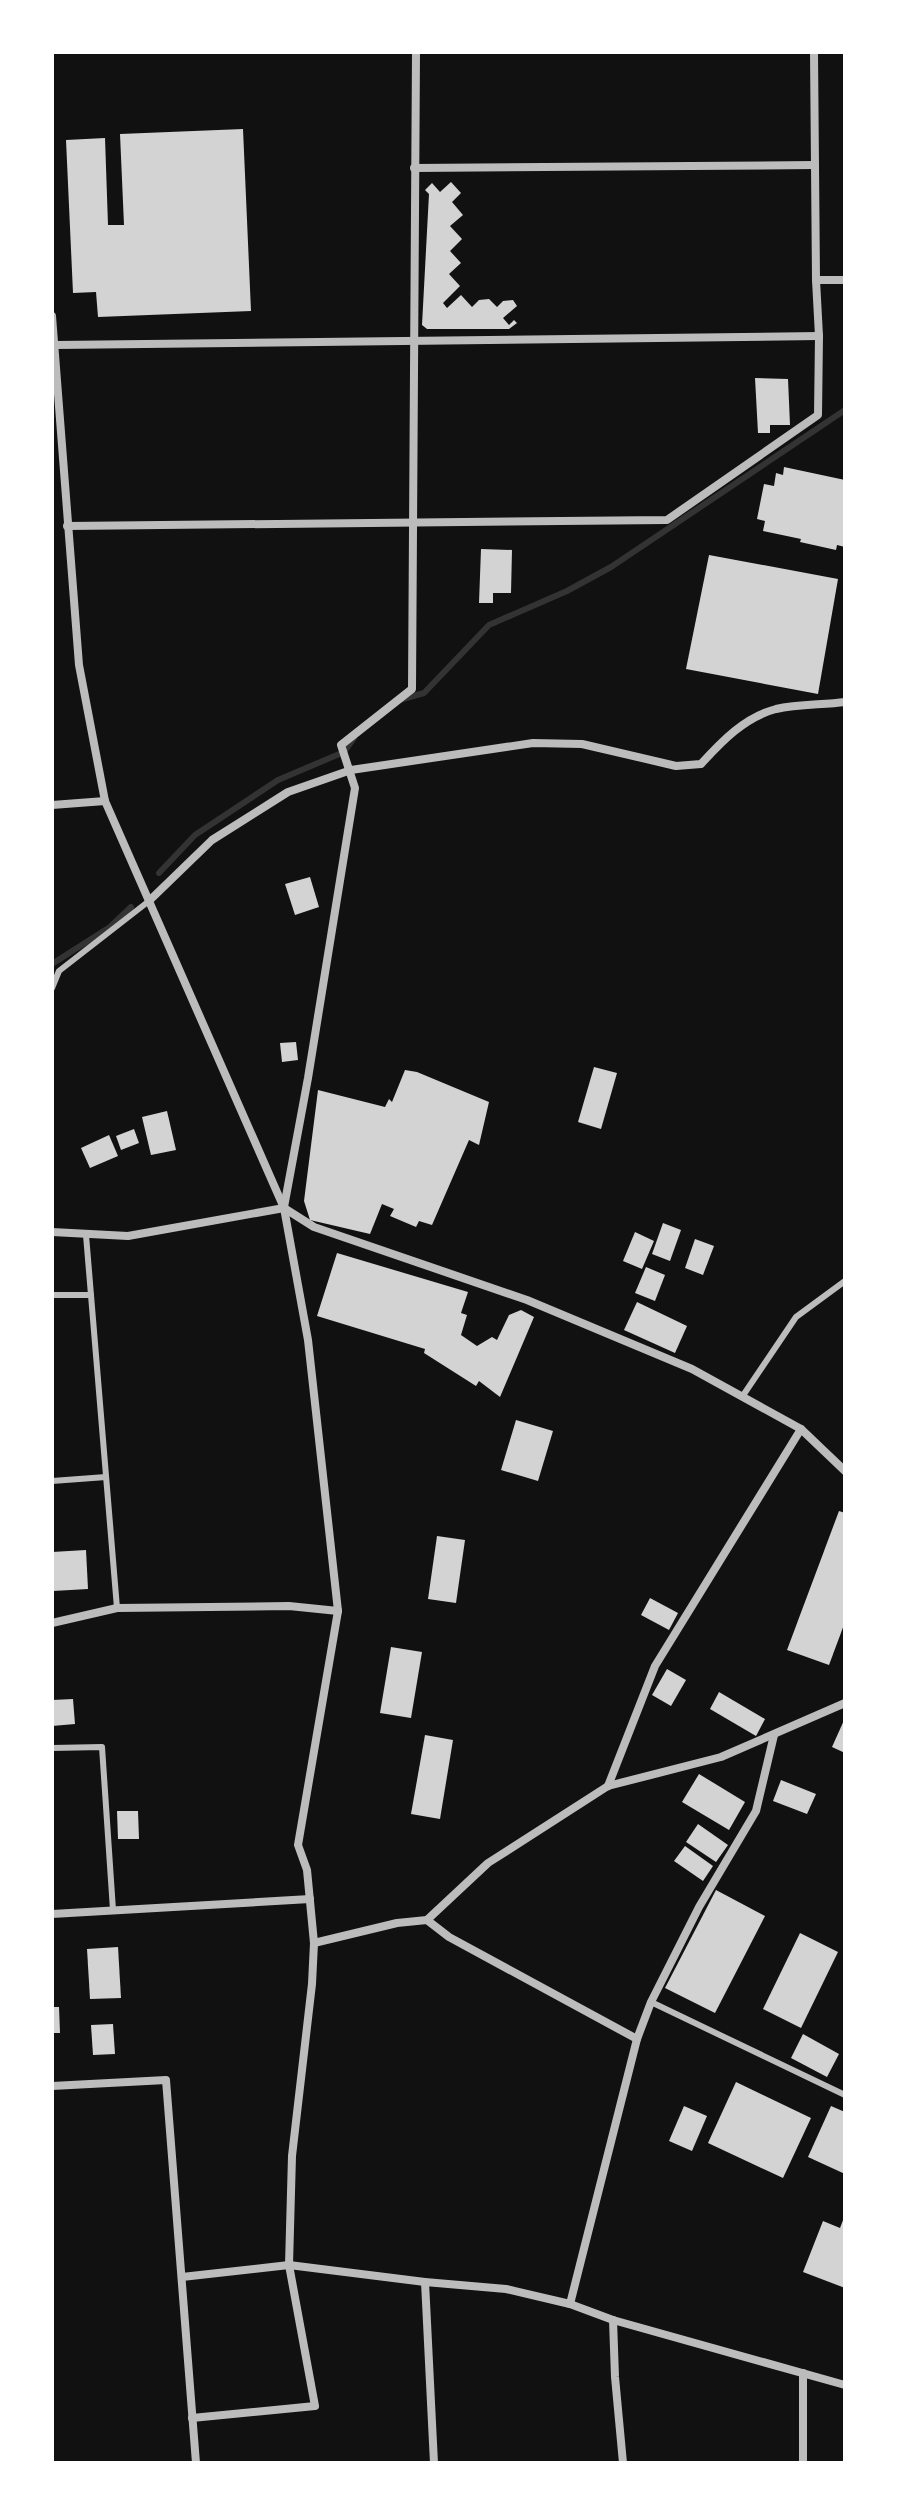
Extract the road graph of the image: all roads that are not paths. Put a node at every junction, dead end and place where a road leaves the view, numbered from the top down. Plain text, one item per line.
1 (416, 52) edge
2 (814, 52) edge
3 (815, 165) junction
4 (414, 168) junction
5 (816, 280) junction
6 (845, 280) edge
7 (52, 316) edge
8 (819, 336) junction
9 (412, 340) junction
10 (56, 345) junction
11 (57, 461) edge
12 (412, 521) junction
13 (67, 526) junction
14 (845, 702) edge
15 (351, 770) junction
16 (105, 801) junction
17 (52, 805) edge
18 (149, 901) junction
19 (52, 988) edge
20 (284, 1208) junction
21 (52, 1232) edge
22 (86, 1235) junction
23 (845, 1281) edge
24 (52, 1295) edge
25 (91, 1295) junction
26 (742, 1397) junction
27 (801, 1429) junction
28 (845, 1471) edge
29 (106, 1477) junction
30 (52, 1481) edge
31 (117, 1608) junction
32 (338, 1611) junction
33 (52, 1623) edge
34 (845, 1703) edge
35 (774, 1735) junction
36 (52, 1748) edge
37 (608, 1786) junction
38 (310, 1899) junction
39 (113, 1910) junction
40 (52, 1914) edge
41 (427, 1920) junction
42 (314, 1943) junction
43 (651, 2002) junction
44 (637, 2039) junction
45 (52, 2086) edge
46 (845, 2095) edge
47 (289, 2265) junction
48 (182, 2277) junction
49 (425, 2282) junction
50 (570, 2304) junction
51 (613, 2320) junction
52 (803, 2373) junction
53 (845, 2385) edge
54 (192, 2418) junction
55 (196, 2463) edge
56 (434, 2463) edge
57 (623, 2463) edge
58 (803, 2463) edge

1 - 4 street
2 - 3 street
3 - 4 street
3 - 5 street
4 - 9 street
5 - 6 street
5 - 8 street
7 - 10 street
8 - 9 street
8 - 12 street
9 - 10 street
9 - 12 street
10 - 11 street
11 - 13 street
12 - 13 street
12 - 15 street
13 - 16 street
14 - 15 street
15 - 18 street
15 - 20 street
16 - 17 street
16 - 18 street
18 - 19 lane
18 - 20 street
20 - 22 street
20 - 26 street
20 - 32 street
21 - 22 street
22 - 25 lane
23 - 26 lane
24 - 25 lane
25 - 29 lane
26 - 27 street
27 - 28 street
27 - 37 street
29 - 30 lane
29 - 31 lane
31 - 32 street
31 - 33 street
32 - 38 street
34 - 35 street
35 - 37 street
35 - 43 street
36 - 39 lane
37 - 41 street
38 - 39 street
38 - 42 street
39 - 40 street
41 - 42 street
41 - 44 street
42 - 47 street
43 - 44 street
43 - 46 lane
44 - 50 street
45 - 48 street
47 - 48 street
47 - 49 street
47 - 54 street
48 - 54 street
49 - 50 street
49 - 56 street
50 - 51 street
51 - 52 street
51 - 57 street
52 - 53 street
52 - 58 street
54 - 55 street

